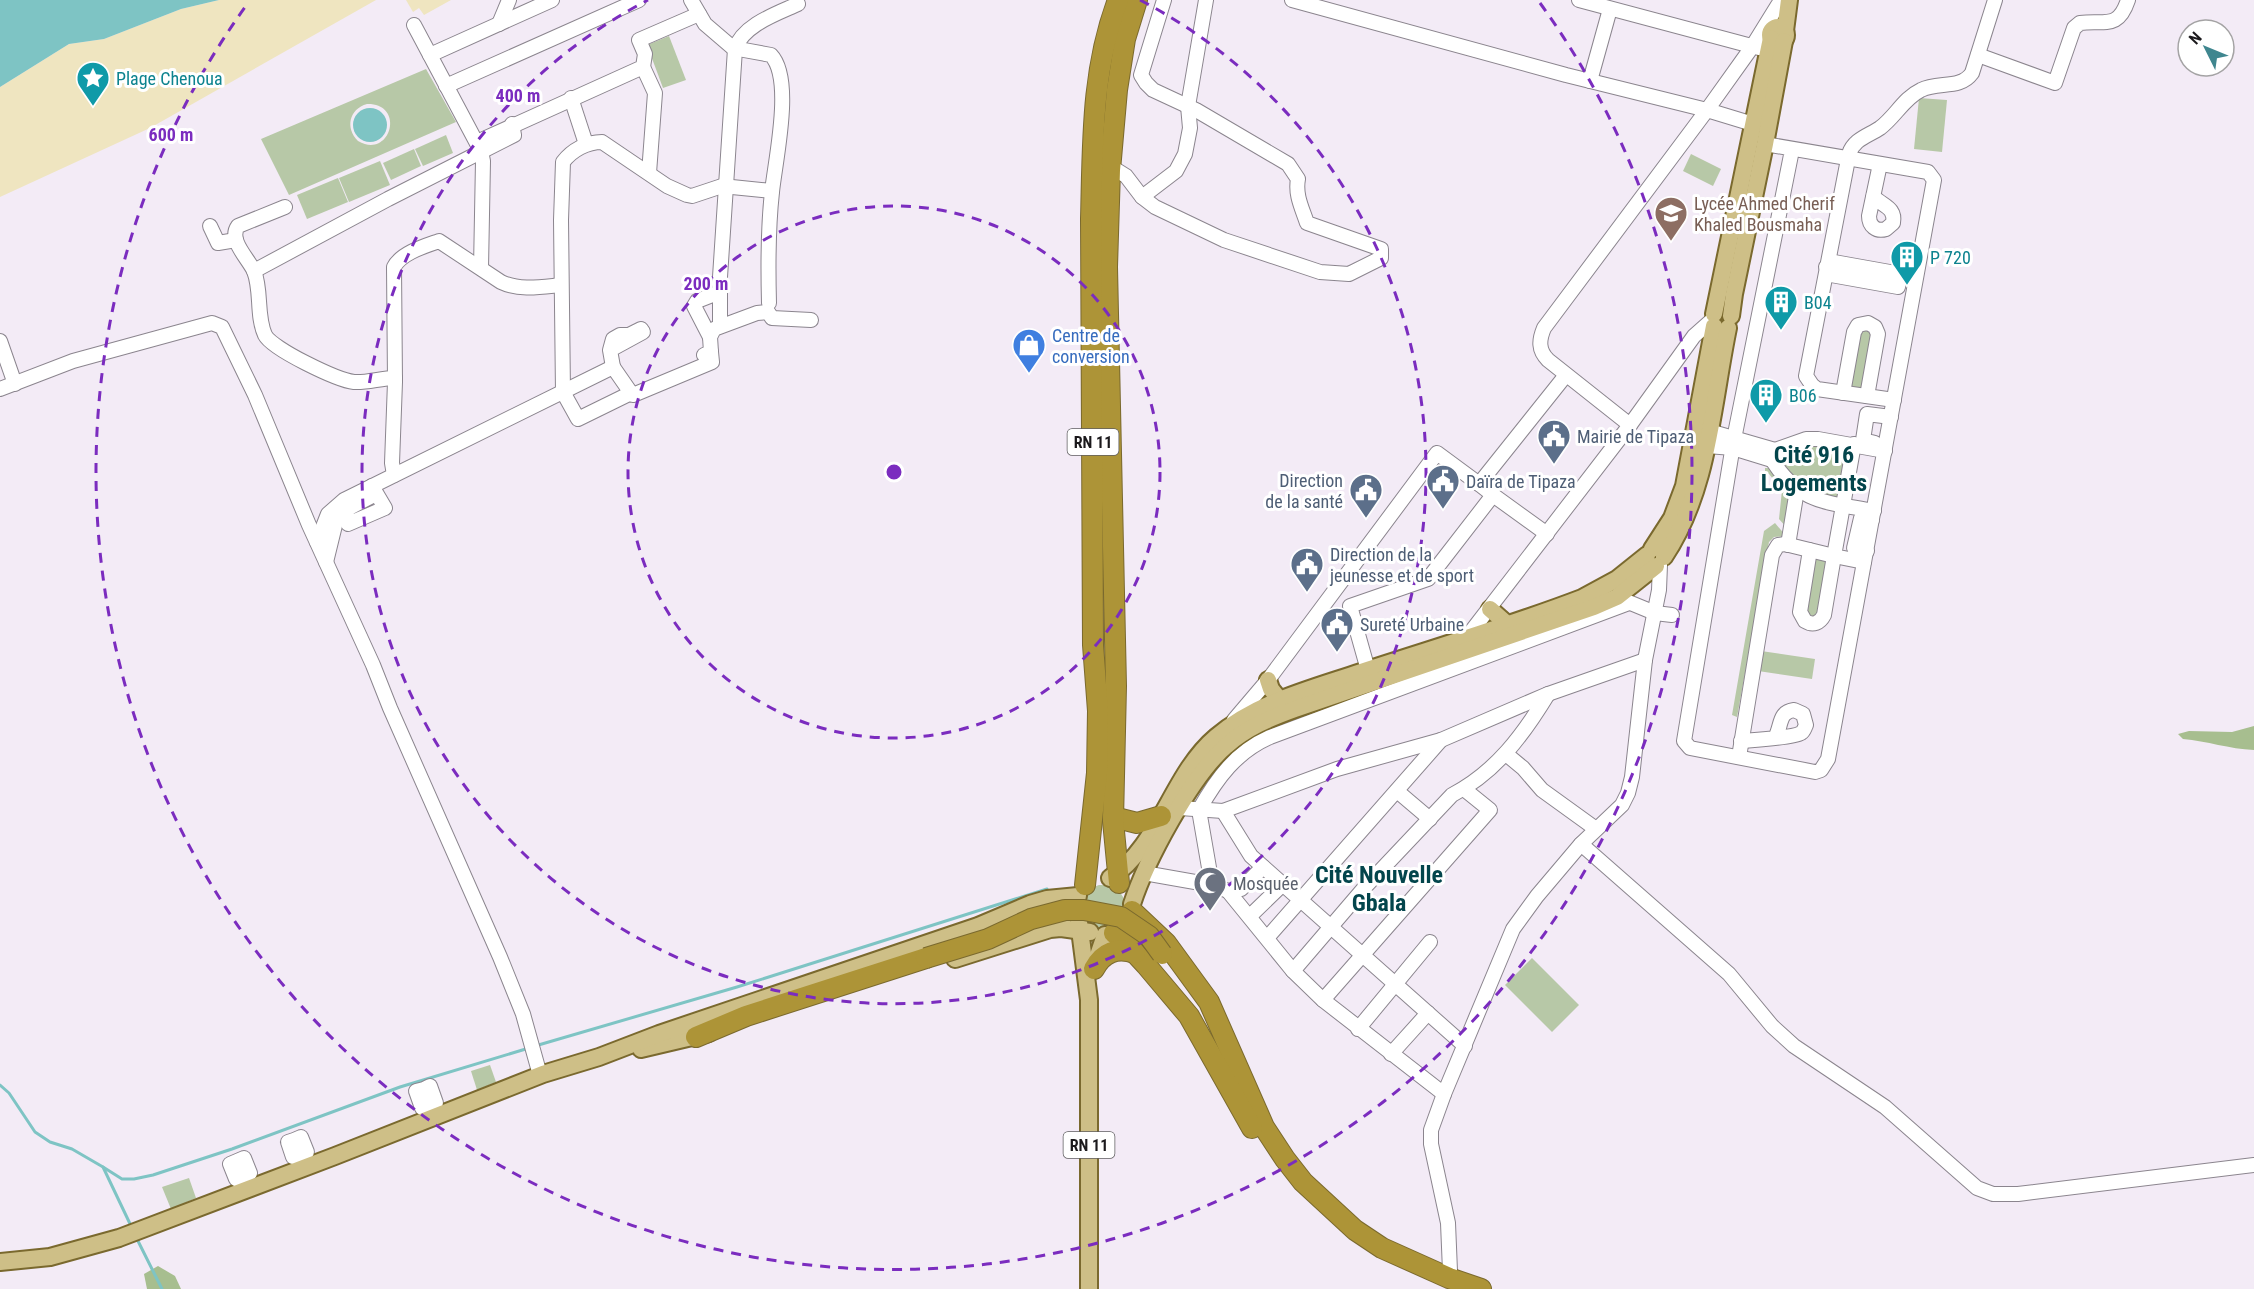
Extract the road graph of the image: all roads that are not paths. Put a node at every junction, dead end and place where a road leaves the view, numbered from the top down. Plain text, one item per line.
1 (509, 0) edge
2 (552, 0) edge
3 (639, 0) edge
4 (691, 0) edge
5 (1118, 0) edge
6 (1137, 0) edge
7 (1164, 0) edge
8 (1206, 0) edge
9 (1292, 0) edge
10 (1579, 0) edge
11 (1995, 0) edge
12 (2128, 0) edge
13 (1782, 2) edge
14 (798, 4) dead end
15 (1332, 5) edge
16 (1610, 9) junction
17 (699, 14) junction
18 (499, 24) junction
19 (414, 25) dead end
20 (1772, 39) junction
21 (735, 49) junction
22 (430, 55) junction
23 (1978, 55) junction
24 (643, 67) junction
25 (1590, 81) junction
26 (446, 86) junction
27 (571, 98) junction
28 (1188, 106) junction
29 (1707, 110) junction
30 (1753, 124) junction
31 (586, 144) junction
32 (1765, 144) junction
33 (479, 146) junction
34 (1792, 150) junction
35 (1848, 158) junction
36 (1880, 164) junction
37 (1110, 166) junction
38 (649, 173) junction
39 (726, 187) junction
40 (772, 191) junction
41 (1873, 196) dead end
42 (1142, 197) junction
43 (285, 207) dead end
44 (210, 226) dead end
45 (236, 240) junction
46 (481, 268) junction
47 (254, 271) junction
48 (561, 285) junction
49 (720, 292) junction
50 (764, 308) junction
51 (811, 320) dead end
52 (1720, 321) junction
53 (715, 332) junction
54 (0, 341) edge
55 (610, 350) dead end
56 (613, 367) junction
57 (1566, 375) junction
58 (395, 378) junction
59 (15, 384) junction
60 (0, 389) edge
61 (1820, 389) junction
62 (630, 391) junction
63 (563, 392) junction
64 (1843, 393) junction
65 (1870, 397) junction
66 (1894, 400) junction
67 (1891, 417) junction
68 (1630, 425) junction
69 (1708, 438) junction
70 (1733, 444) junction
71 (1854, 444) junction
72 (1885, 448) junction
73 (1774, 455) junction
74 (394, 475) junction
75 (1479, 483) junction
76 (1797, 490) junction
77 (376, 494) junction
78 (1493, 495) junction
79 (352, 496) junction
80 (1843, 509) junction
81 (1873, 516) junction
82 (341, 520) junction
83 (1547, 534) junction
84 (317, 542) junction
85 (1788, 545) junction
86 (1810, 550) junction
87 (1835, 550) junction
88 (1865, 557) junction
89 (1656, 558) junction
90 (326, 561) junction
91 (1334, 592) junction
92 (1623, 600) junction
93 (1350, 606) junction
94 (1490, 609) junction
95 (1655, 613) junction
96 (1672, 615) dead end
97 (1507, 624) junction
98 (1467, 637) junction
99 (1645, 660) junction
100 (1368, 670) junction
101 (1268, 680) junction
102 (1548, 694) junction
103 (1279, 699) junction
104 (1230, 725) junction
105 (1775, 738) dead end
106 (1441, 740) junction
107 (1741, 741) junction
108 (1506, 754) junction
109 (1738, 757) junction
110 (1464, 789) junction
111 (1397, 791) junction
112 (1180, 808) junction
113 (1199, 810) junction
114 (1223, 811) junction
115 (1161, 816) junction
116 (1113, 817) junction
117 (1430, 819) junction
118 (1596, 829) junction
119 (1581, 844) junction
120 (1263, 867) junction
121 (1144, 873) junction
122 (1115, 879) junction
123 (1282, 884) junction
124 (1212, 885) junction
125 (1082, 890) junction
126 (1228, 891) junction
127 (1300, 899) junction
128 (1132, 907) junction
129 (1250, 916) junction
130 (1331, 926) junction
131 (1094, 930) junction
132 (1267, 938) junction
133 (1430, 942) dead end
134 (1135, 953) junction
135 (1364, 955) junction
136 (1094, 969) junction
137 (1293, 972) junction
138 (1396, 984) junction
139 (829, 989) junction
140 (1089, 1000) junction
141 (1323, 1000) junction
142 (745, 1006) junction
143 (1428, 1013) junction
144 (1358, 1029) junction
145 (696, 1037) junction
146 (1465, 1046) junction
147 (1391, 1054) junction
148 (599, 1057) junction
149 (1232, 1074) junction
150 (540, 1075) junction
151 (424, 1089) dead end
152 (1444, 1094) junction
153 (432, 1111) junction
154 (294, 1140) dead end
155 (237, 1161) dead end
156 (302, 1161) junction
157 (2254, 1165) edge
158 (245, 1182) junction
159 (0, 1262) edge
160 (1448, 1280) edge
161 (1089, 1289) edge
162 (1481, 1289) edge

1 - 18 street
2 - 18 street
3 - 26 street
4 - 17 street
5 - 125 highway, RN 11
6 - 37 highway, RN 11
7 - 28 street
8 - 28 street
9 - 15 street
10 - 16 street
11 - 23 street
12 - 23 street
13 - 20 main road
13 - 20 street
14 - 21 street
15 - 25 street
16 - 20 street
16 - 25 street
17 - 21 street
17 - 24 street
18 - 22 street
19 - 22 street
20 - 29 street
20 - 30 main road
20 - 32 main road
21 - 39 street
21 - 40 street
22 - 26 street
23 - 35 street
24 - 27 street
24 - 38 street
25 - 29 street
26 - 33 street
27 - 31 street
27 - 33 street
28 - 42 street
28 - 42 street
29 - 30 street
29 - 57 street
30 - 52 main road
31 - 38 street
31 - 48 street
32 - 34 street
32 - 52 main road
33 - 46 street
33 - 47 street
34 - 35 street
34 - 70 street
35 - 36 street
35 - 61 street
36 - 41 street
36 - 66 street
37 - 42 street
37 - 116 highway, RN 11
38 - 39 street
39 - 40 street
39 - 49 street
40 - 50 street
43 - 45 street
44 - 45 street
45 - 47 street
46 - 48 street
46 - 58 street
47 - 58 street
48 - 63 street
49 - 53 street
49 - 53 street
50 - 51 street
50 - 53 street
52 - 68 street
52 - 69 main road
52 - 89 main road
53 - 62 street
54 - 59 street
55 - 56 street
56 - 62 street
56 - 63 street
57 - 68 street
57 - 75 street
58 - 74 street
59 - 60 street
59 - 84 street
61 - 64 street
61 - 65 street
62 - 63 street
63 - 74 street
64 - 65 street
64 - 65 street
65 - 66 street
66 - 67 street
67 - 72 street
67 - 72 street
68 - 83 street
69 - 70 street
69 - 89 main road
70 - 73 street
70 - 109 street
71 - 72 street
71 - 73 street
71 - 80 street
72 - 81 street
73 - 76 street
74 - 77 street
75 - 78 street
75 - 91 street
76 - 80 street
76 - 85 street
77 - 79 street
77 - 82 street
78 - 83 street
78 - 93 street
79 - 82 street
79 - 84 street
80 - 81 street
80 - 87 street
81 - 88 street
82 - 90 street
83 - 94 street
84 - 90 street
85 - 86 street
85 - 107 street
86 - 87 street
86 - 87 street
87 - 88 street
88 - 109 street
89 - 92 main road
89 - 95 street
89 - 97 main road
90 - 150 street
91 - 93 street
91 - 101 street
92 - 95 street
92 - 112 main road
92 - 113 street
93 - 100 street
94 - 97 main road
94 - 98 street
95 - 96 street
95 - 99 street
97 - 98 main road
98 - 100 main road
99 - 102 street
99 - 118 street
100 - 103 main road
101 - 103 main road
101 - 104 street
102 - 106 street
102 - 108 street
103 - 104 main road
104 - 115 main road
105 - 107 street
106 - 111 street
106 - 114 street
107 - 109 street
108 - 110 street
108 - 118 street
110 - 117 street
110 - 135 street
111 - 117 street
111 - 127 street
112 - 113 street
112 - 121 main road
113 - 114 street
113 - 124 street
114 - 120 street
115 - 116 highway
115 - 122 main road
116 - 122 highway, RN 11
117 - 130 street
118 - 119 street
119 - 146 street
119 - 157 street
120 - 123 street
120 - 126 street
121 - 124 street
121 - 128 main road
122 - 125 main road
122 - 128 main road, RN 11
123 - 127 street
123 - 129 street
124 - 126 street
125 - 131 main road, RN 11
125 - 142 main road
126 - 129 street
127 - 130 street
127 - 132 street
128 - 131 main road
128 - 149 highway
129 - 132 street
130 - 135 street
130 - 137 street
131 - 134 highway
131 - 136 main road
131 - 140 main road, RN 11
131 - 145 main road
132 - 137 street
133 - 138 street
134 - 136 highway
134 - 149 highway
135 - 138 street
135 - 141 street
136 - 140 main road, RN 11
137 - 141 street
138 - 143 street
138 - 144 street
139 - 142 highway
139 - 145 highway
139 - 149 highway, bridge
140 - 161 main road, RN 11
141 - 144 street
142 - 148 main road
143 - 146 street
143 - 147 street
144 - 147 street
145 - 148 main road
146 - 152 street
147 - 152 street
148 - 150 main road
149 - 160 highway
149 - 162 highway
150 - 153 main road
151 - 153 street
152 - 160 street
153 - 156 main road
154 - 156 street
155 - 158 street
156 - 158 main road
158 - 159 main road

